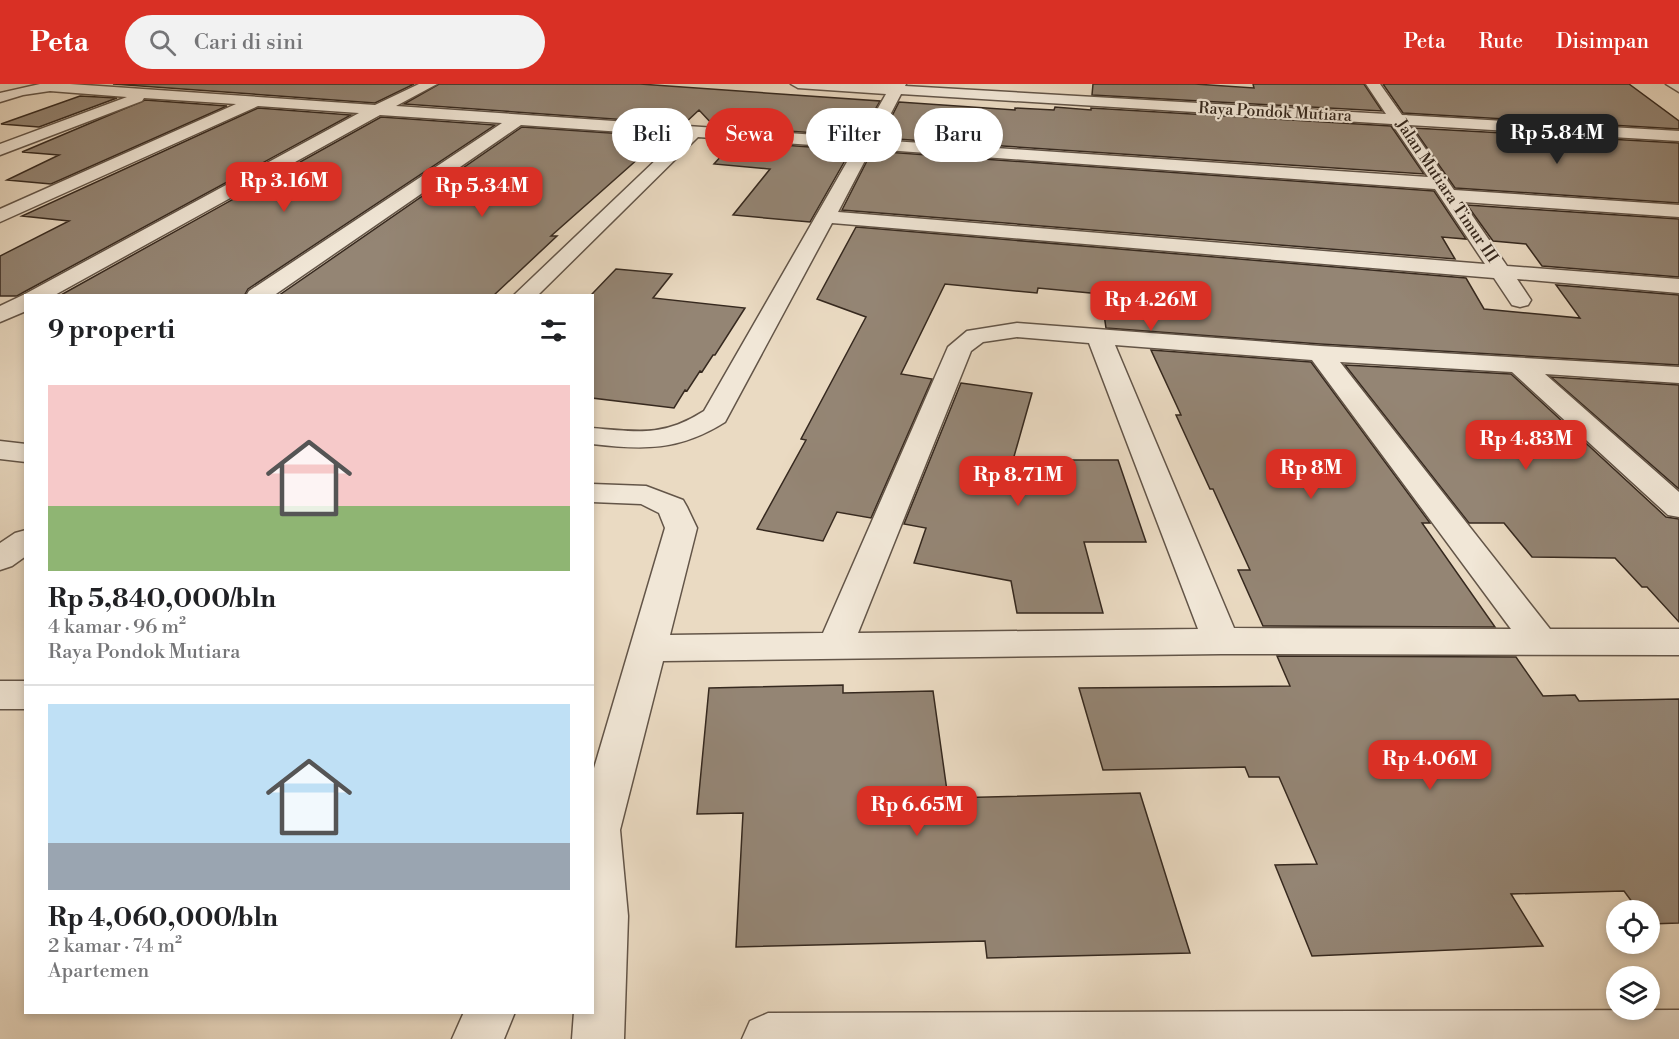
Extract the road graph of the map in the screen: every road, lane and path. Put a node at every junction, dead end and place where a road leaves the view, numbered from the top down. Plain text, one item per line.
1 (114, 84) edge
2 (430, 84) edge
3 (798, 84) edge
4 (980, 84) edge
5 (1373, 84) edge
6 (1673, 84) edge
7 (1064, 86) edge
8 (897, 87) edge
9 (928, 88) edge
10 (1679, 88) edge
11 (96, 91) junction
12 (147, 94) junction
13 (0, 98) edge
14 (256, 101) junction
15 (886, 108) edge
16 (377, 110) junction
17 (1394, 114) junction
18 (518, 120) junction
19 (1679, 124) edge
20 (694, 132) junction
21 (1679, 136) edge
22 (806, 140) edge
23 (902, 147) edge
24 (0, 150) edge
25 (857, 162) edge
26 (1450, 195) junction
27 (1679, 211) edge
28 (0, 216) edge
29 (826, 217) junction
30 (1679, 221) edge
31 (1503, 272) junction
32 (1679, 286) edge
33 (39, 294) edge
34 (260, 294) edge
35 (526, 294) edge
36 (1520, 300) dead end
37 (24, 302) edge
38 (0, 315) edge
39 (1099, 336) junction
40 (1320, 353) junction
41 (1521, 367) junction
42 (1679, 375) edge
43 (594, 436) edge
44 (0, 450) edge
45 (24, 453) edge
46 (594, 493) edge
47 (1679, 508) edge
48 (24, 542) edge
49 (0, 560) edge
50 (1221, 641) junction
51 (1679, 642) edge
52 (1541, 643) junction
53 (836, 646) junction
54 (648, 648) junction
55 (0, 695) edge
56 (24, 695) edge
57 (595, 834) edge
58 (489, 1014) edge
59 (1679, 1036) edge
60 (478, 1039) edge
61 (598, 1039) edge
62 (768, 1039) edge

1 - 11 street
2 - 16 street
3 - 8 street, Raya Pondok Mutiara
4 - 7 street, Raya Pondok Mutiara
5 - 17 street, Jalan Mutiara Timur III
6 - 10 street
7 - 17 street, Raya Pondok Mutiara
8 - 9 street, Raya Pondok Mutiara
8 - 15 street
9 - 17 street, Raya Pondok Mutiara
11 - 12 street
11 - 13 street
12 - 14 street
12 - 24 street
14 - 16 street
14 - 28 street
16 - 18 street
16 - 33 street
17 - 19 street, Raya Pondok Mutiara
17 - 21 street, Raya Pondok Mutiara
17 - 26 street, Jalan Mutiara Timur III
18 - 20 street
18 - 34 street
20 - 22 street
20 - 35 street
23 - 26 street
25 - 29 street
26 - 27 street
26 - 30 street
26 - 31 street, Jalan Mutiara Timur III
29 - 31 street
29 - 43 street
31 - 32 street
31 - 36 street, Jalan Mutiara Timur III
37 - 38 street
39 - 40 street
39 - 50 street
39 - 53 street
40 - 41 street
40 - 52 street
41 - 42 street
41 - 47 street
44 - 45 street
46 - 54 street
48 - 49 street
50 - 52 street
50 - 53 street
51 - 52 street
53 - 54 street
54 - 57 street
55 - 56 street
57 - 61 street
58 - 60 street
59 - 62 street

